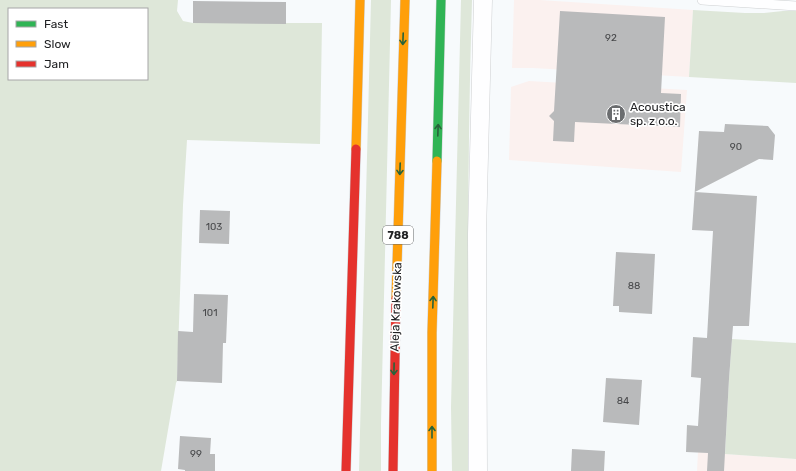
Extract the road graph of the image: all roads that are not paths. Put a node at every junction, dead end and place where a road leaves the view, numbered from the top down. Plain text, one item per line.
1 (360, 0) edge
2 (405, 0) edge
3 (441, 0) edge
4 (483, 0) edge
5 (702, 0) edge
6 (796, 6) edge
7 (346, 471) edge
8 (393, 471) edge
9 (432, 471) edge
10 (478, 471) edge

1 - 7 main road
2 -> 8 main road, Aleja Krakowska / 788
9 -> 3 main road
4 - 10 street
5 - 6 lane

